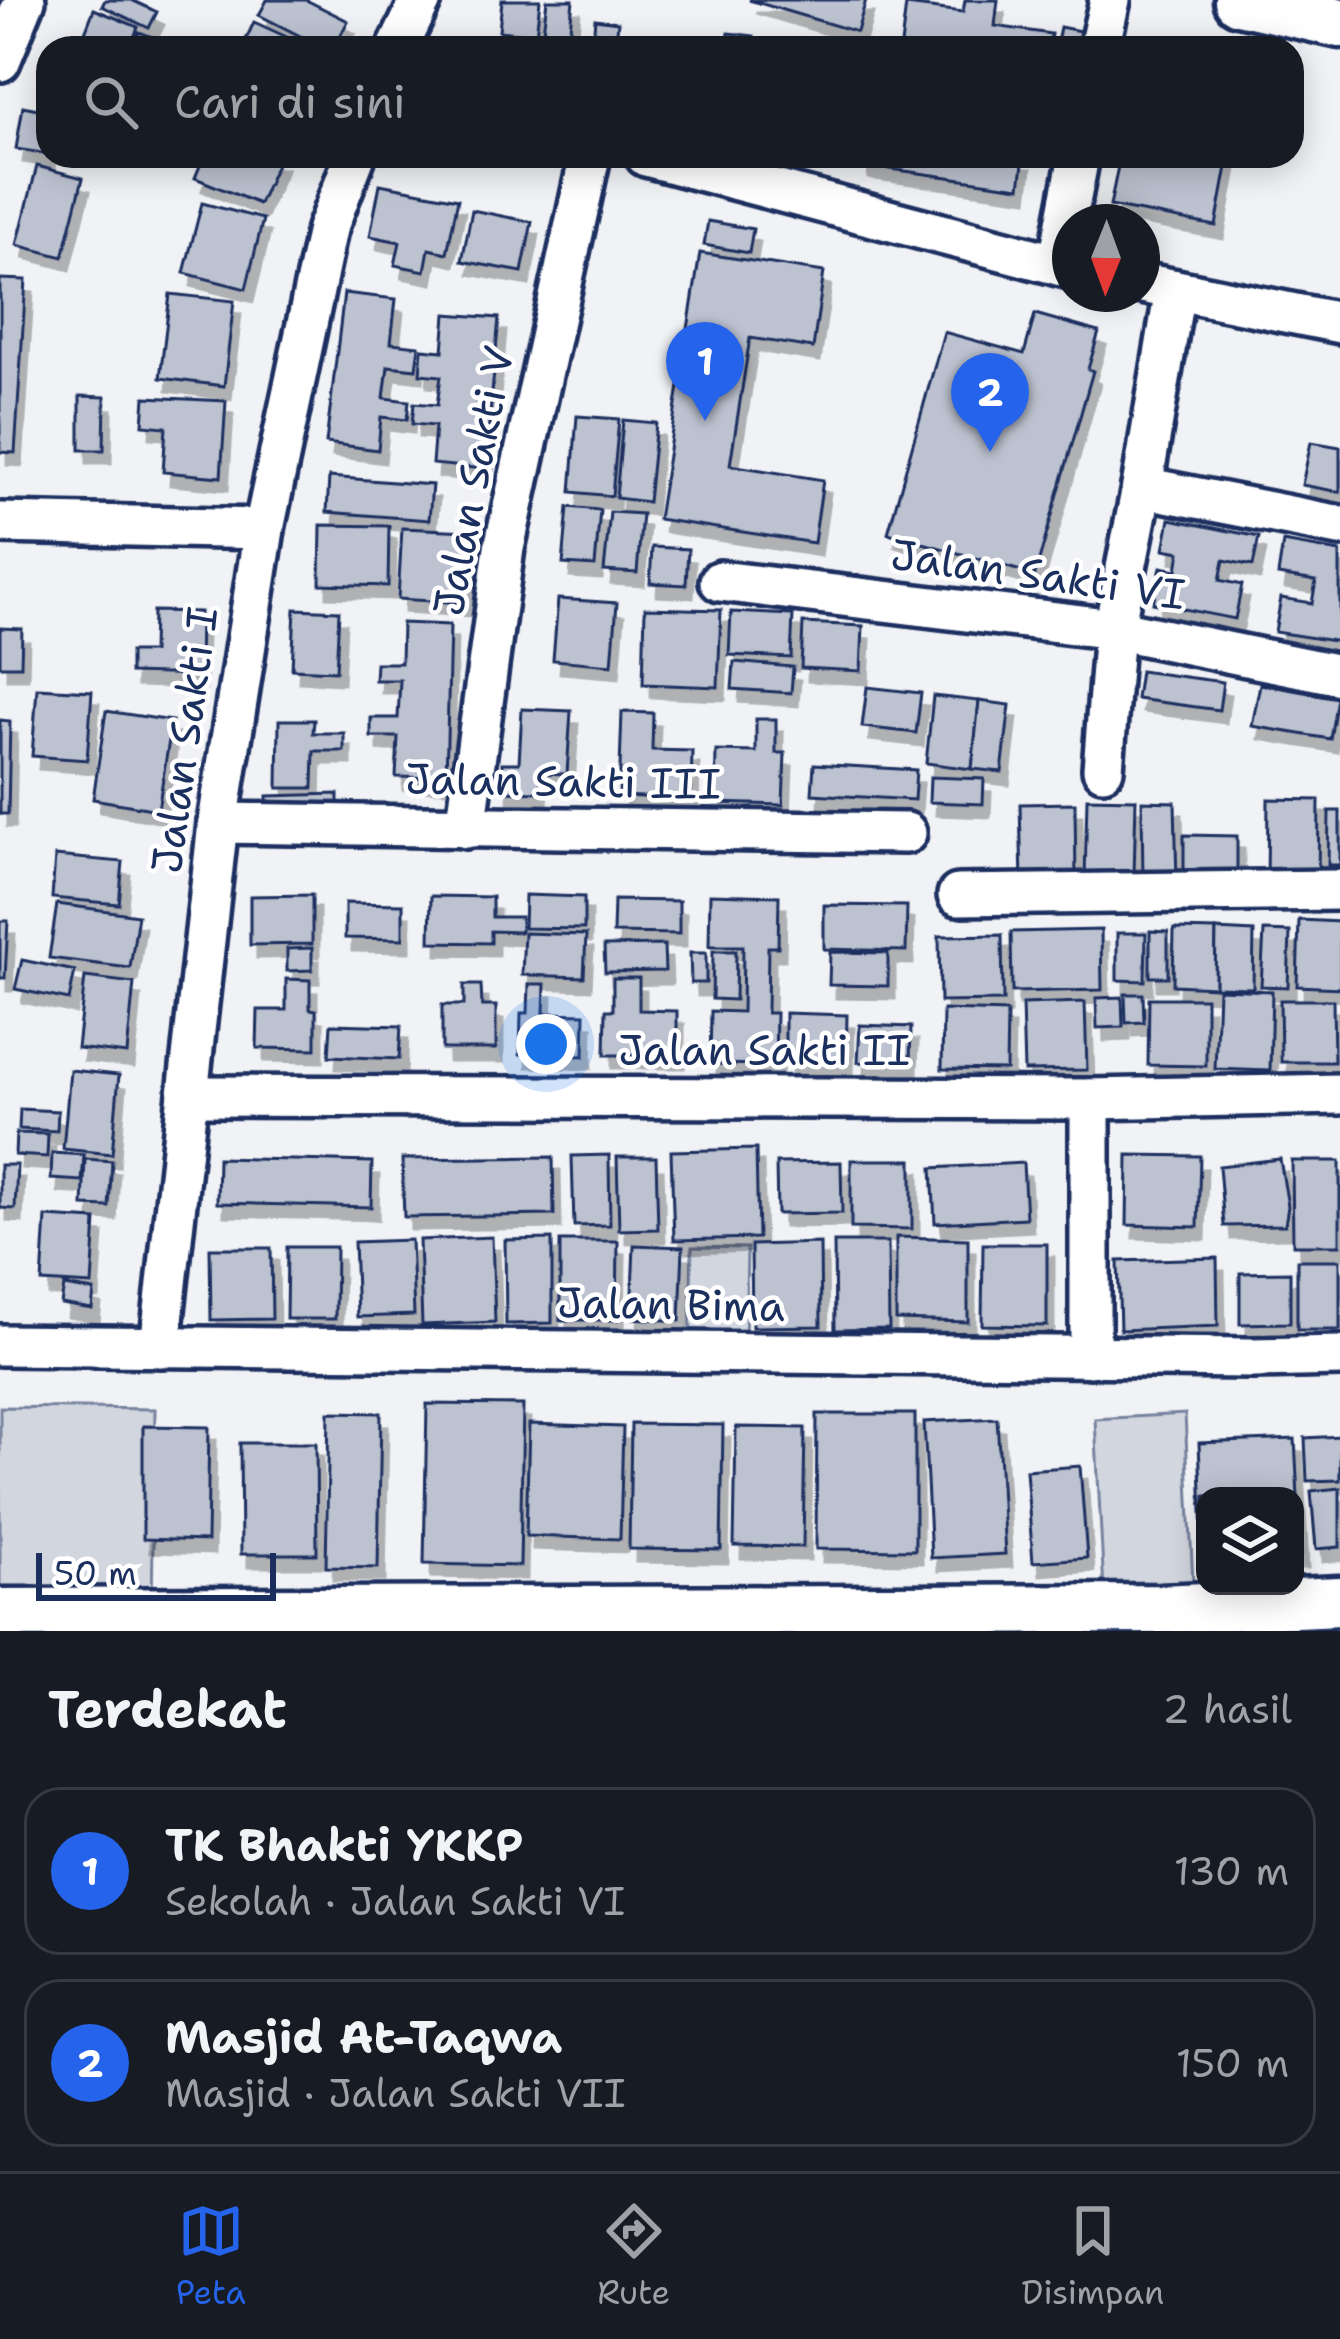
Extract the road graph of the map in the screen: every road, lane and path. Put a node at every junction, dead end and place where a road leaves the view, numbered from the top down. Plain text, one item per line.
1 (25, 0) edge
2 (421, 0) edge
3 (1110, 0) edge
4 (1239, 0) edge
5 (1340, 22) edge
6 (404, 36) edge
7 (1102, 36) edge
8 (0, 61) edge
9 (350, 168) edge
10 (587, 168) edge
11 (691, 168) edge
12 (1077, 168) edge
13 (1073, 204) edge
14 (1052, 264) edge
15 (1160, 287) edge
16 (1157, 312) edge
17 (1340, 323) edge
18 (1142, 487) junction
19 (0, 523) edge
20 (1340, 526) edge
21 (264, 529) junction
22 (720, 581) dead end
23 (1114, 629) junction
24 (1340, 675) edge
25 (1103, 769) dead end
26 (218, 823) junction
27 (466, 828) junction
28 (906, 833) dead end
29 (1340, 890) edge
30 (958, 895) dead end
31 (1340, 1094) edge
32 (188, 1096) junction
33 (1090, 1100) junction
34 (0, 1345) edge
35 (160, 1347) junction
36 (1340, 1356) edge
37 (1090, 1357) junction
38 (1340, 1601) edge
39 (0, 1613) edge

1 - 8 street
2 - 6 street
3 - 7 street
4 - 5 main road
9 - 21 street, Jalan Sakti I
10 - 27 street, Jalan Sakti V
11 - 14 street
12 - 13 street
15 - 17 street
16 - 18 street
18 - 20 street
18 - 23 street
19 - 21 street
21 - 26 street, Jalan Sakti I
22 - 23 street, Jalan Sakti VI
23 - 24 street, Jalan Sakti VI
23 - 25 street
26 - 27 street, Jalan Sakti III
26 - 32 street, Jalan Sakti I
27 - 28 street, Jalan Sakti III
29 - 30 street
31 - 33 street, Jalan Sakti II
32 - 33 street, Jalan Sakti II
32 - 35 street, Jalan Sakti I
33 - 37 street
34 - 35 street, Jalan Bima
35 - 37 street, Jalan Bima
36 - 37 street, Jalan Bima
38 - 39 main road

